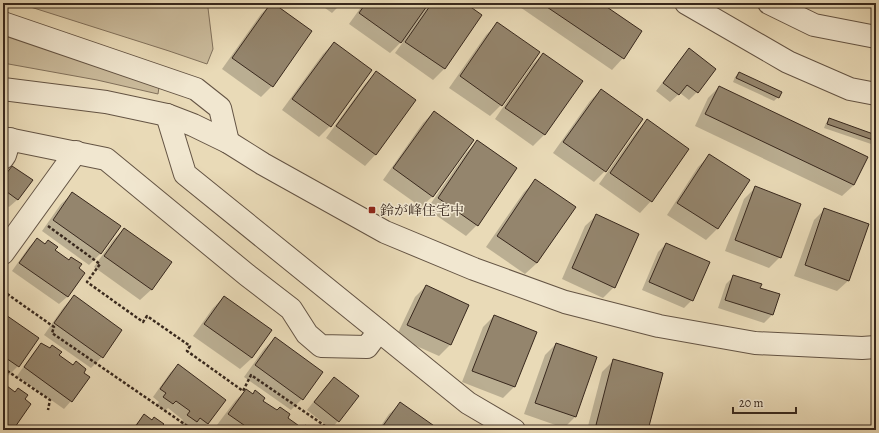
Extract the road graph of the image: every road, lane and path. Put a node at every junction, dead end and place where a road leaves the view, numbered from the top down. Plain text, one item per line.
1 (686, 3) edge
2 (769, 3) edge
3 (3, 23) edge
4 (876, 37) edge
5 (3, 88) edge
6 (876, 94) edge
7 (167, 115) junction
8 (228, 142) junction
9 (5, 145) edge
10 (76, 152) junction
11 (32, 213) junction
12 (3, 253) edge
13 (3, 291) edge
14 (379, 331) junction
15 (876, 347) edge
16 (3, 368) edge
17 (48, 410) dead end
18 (193, 430) edge
19 (331, 430) edge
20 (514, 430) edge

1 - 6 street
2 - 4 street
3 - 8 street
5 - 7 street
7 - 8 street
7 - 14 street
8 - 15 street
9 - 10 street
10 - 11 street
10 - 14 street
11 - 12 street
11 - 19 path
13 - 18 path
14 - 20 street
16 - 17 path

